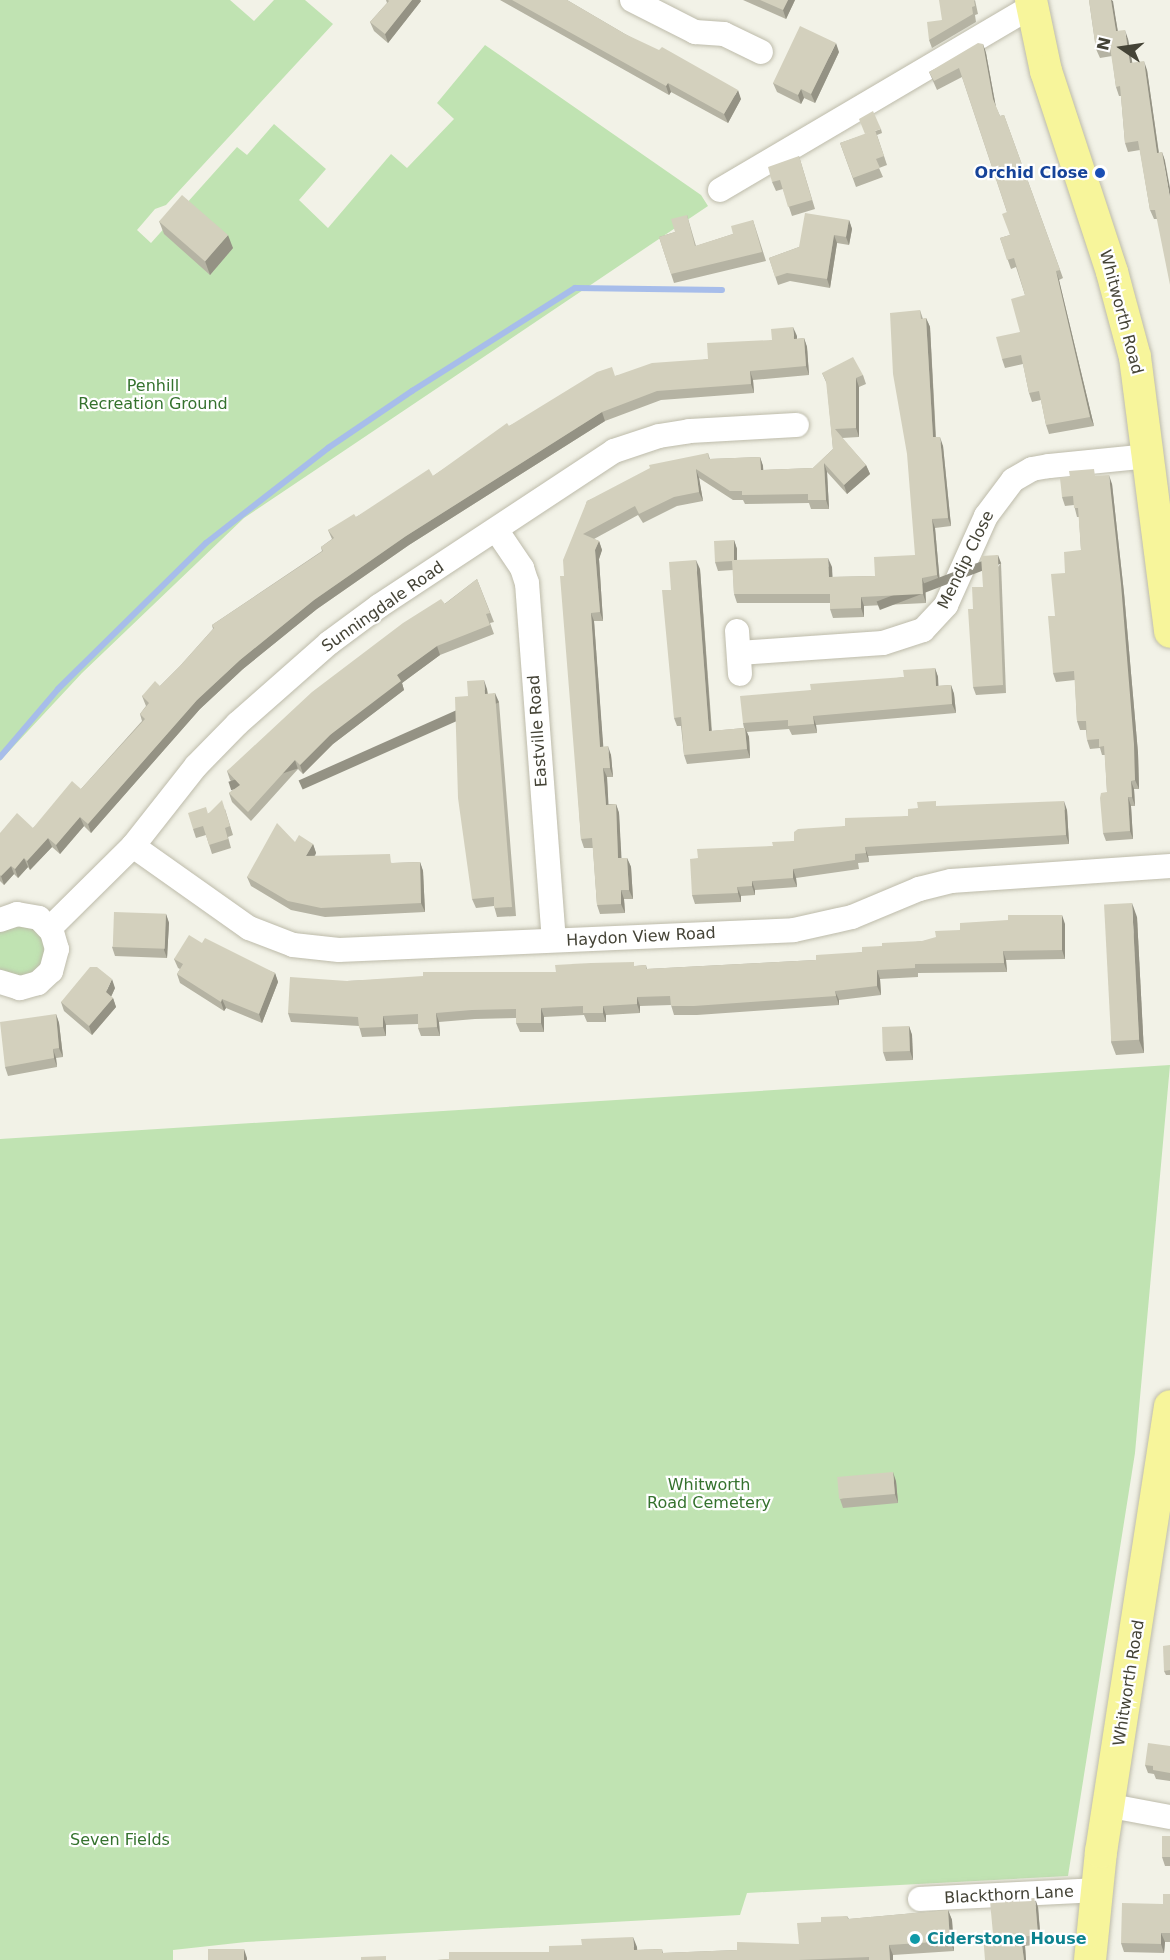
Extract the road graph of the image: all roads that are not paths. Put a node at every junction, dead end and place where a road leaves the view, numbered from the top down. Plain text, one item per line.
1 (632, 0) edge
2 (1031, 3) edge
3 (761, 52) dead end
4 (720, 190) dead end
5 (797, 425) dead end
6 (1150, 456) junction
7 (497, 531) junction
8 (1170, 632) edge
9 (738, 652) dead end
10 (133, 846) junction
11 (1170, 866) edge
12 (0, 920) edge
13 (50, 928) junction
14 (555, 940) junction
15 (0, 982) edge
16 (1169, 1422) edge
17 (1111, 1806) junction
18 (1170, 1816) edge
19 (1097, 1890) junction
20 (920, 1899) dead end
21 (1090, 1960) edge

1 - 3 street
2 - 4 street
2 - 6 main road, Whitworth Road
5 - 7 street, Sunningdale Road
6 - 8 main road, Whitworth Road
6 - 9 street, Mendip Close
7 - 10 street, Sunningdale Road
7 - 14 street, Eastville Road
10 - 13 street, Sunningdale Road
10 - 14 street, Haydon View Road
11 - 14 street, Haydon View Road
12 - 13 street
13 - 15 street
16 - 17 main road, Whitworth Road
17 - 18 street
17 - 19 main road, Whitworth Road
19 - 20 street, Blackthorn Lane
19 - 21 main road, Whitworth Road

